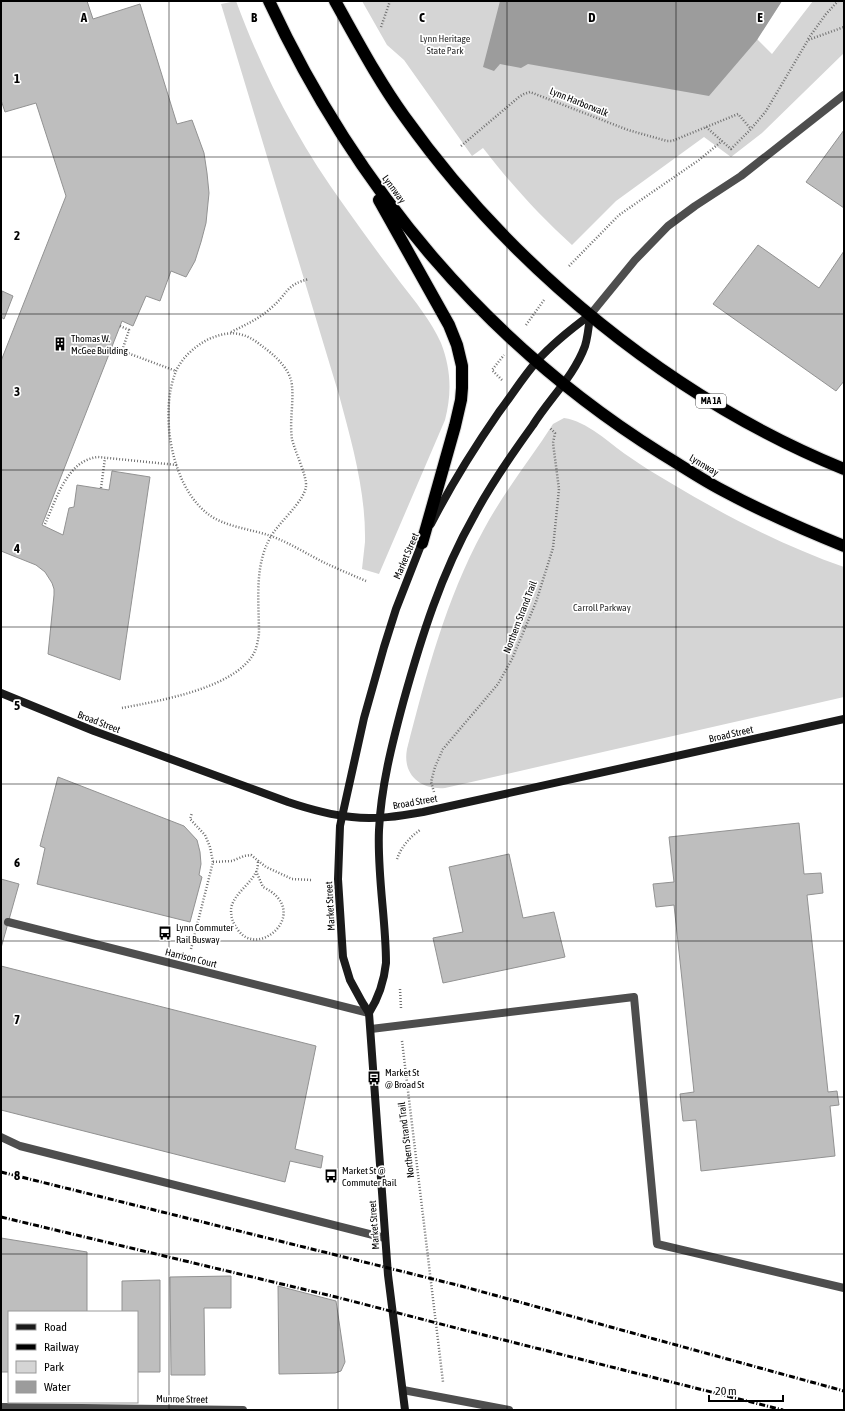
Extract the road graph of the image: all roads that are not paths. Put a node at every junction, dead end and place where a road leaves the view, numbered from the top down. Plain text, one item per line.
1 (269, 1) edge
2 (335, 1) edge
3 (844, 95) edge
4 (340, 131) junction
5 (590, 315) junction
6 (537, 362) junction
7 (564, 384) junction
8 (844, 469) edge
9 (422, 543) junction
10 (844, 546) edge
11 (1, 693) edge
12 (844, 719) edge
13 (342, 816) junction
14 (380, 817) junction
15 (8, 922) dead end
16 (369, 1013) junction
17 (371, 1029) junction
18 (1, 1137) edge
19 (385, 1238) junction
20 (844, 1288) edge
21 (403, 1390) junction
22 (1, 1408) edge
23 (242, 1410) edge
24 (405, 1410) edge
25 (509, 1410) edge

1 - 4 highway, Lynnway
2 - 5 highway
3 - 5 street
4 - 6 highway, Lynnway
4 - 9 highway
5 - 6 main road
5 - 7 main road
5 - 8 highway, MA 1A
6 - 7 highway, Lynnway
6 - 9 main road, Market Street
7 - 10 highway, Lynnway
7 - 14 main road
9 - 13 main road, Market Street
11 - 13 main road, Broad Street
12 - 14 main road, Broad Street
13 - 14 main road, Broad Street
13 - 16 main road, Market Street
14 - 16 main road
15 - 16 street, Harrison Court
16 - 17 main road, Market Street
17 - 19 main road, Market Street
17 - 20 street
18 - 19 street
19 - 21 main road, Market Street
21 - 24 main road, Market Street
21 - 25 street
22 - 23 street, Munroe Street

